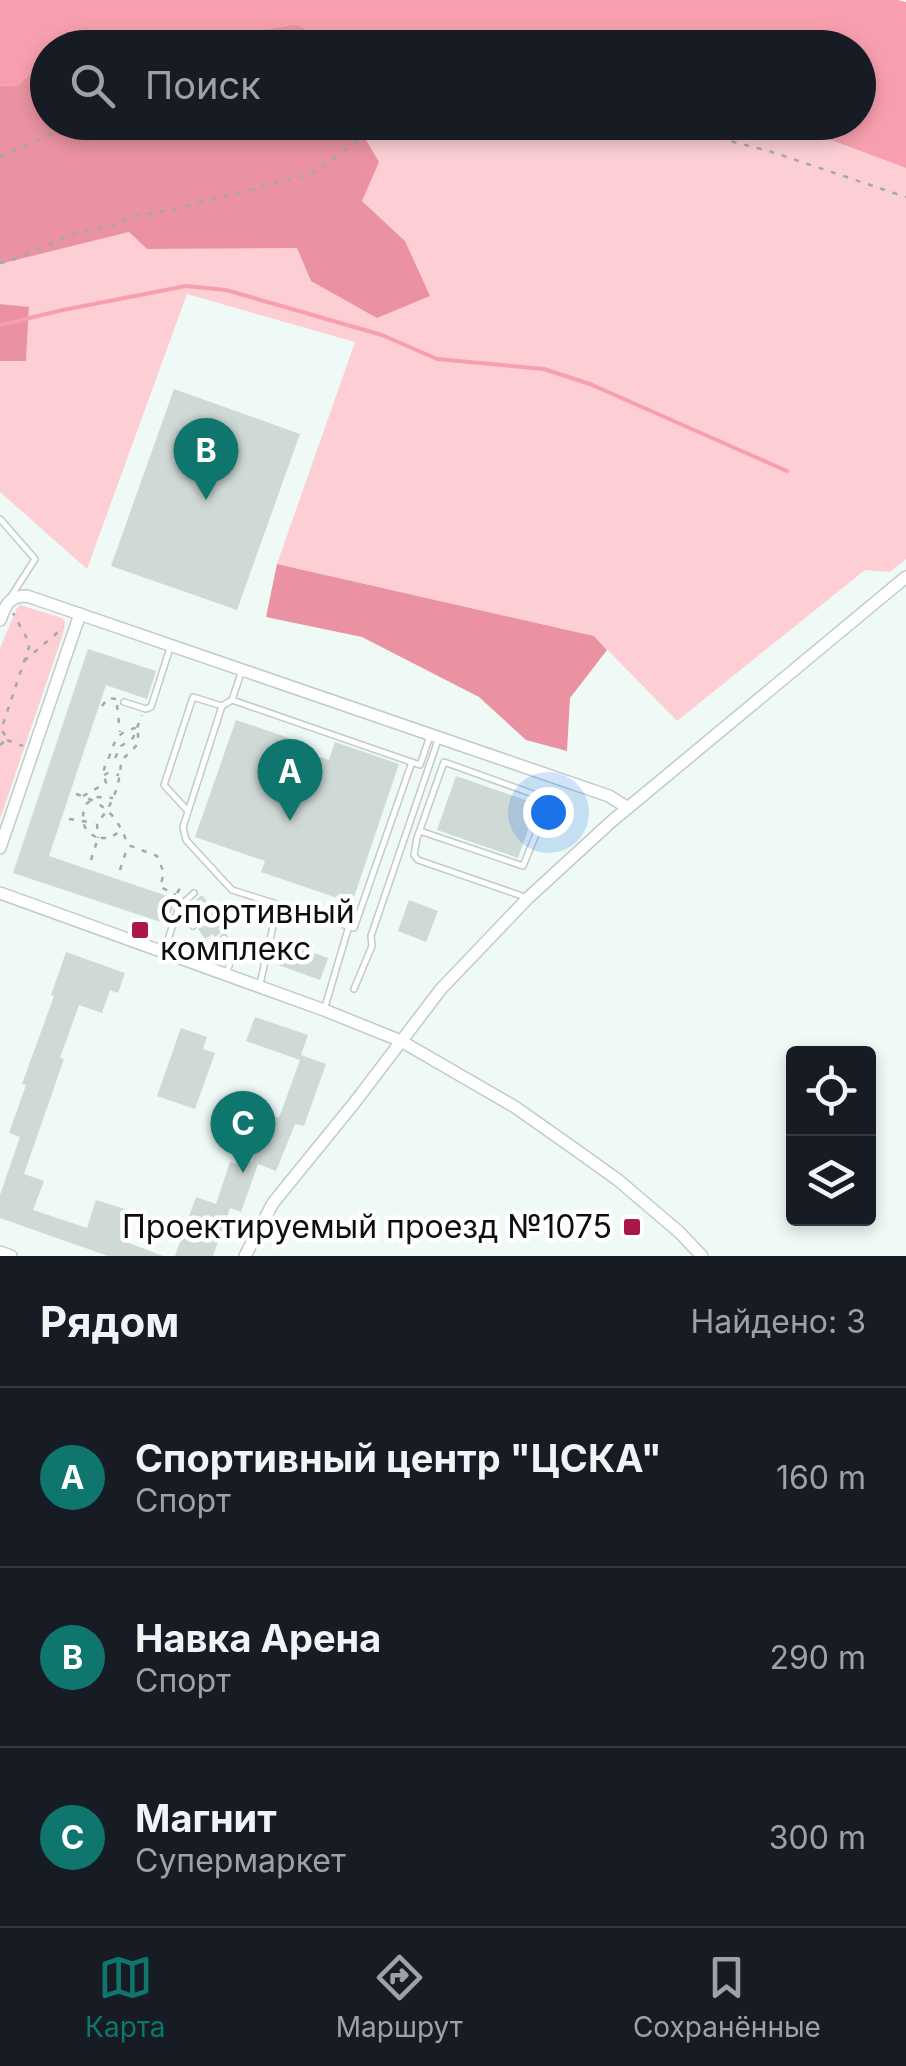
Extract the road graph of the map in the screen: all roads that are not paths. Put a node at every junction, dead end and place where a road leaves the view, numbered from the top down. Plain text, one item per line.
1 (0, 519) edge
2 (906, 577) edge
3 (10, 606) junction
4 (80, 614) junction
5 (0, 620) edge
6 (171, 646) junction
7 (242, 670) junction
8 (232, 700) junction
9 (124, 702) road end
10 (222, 706) junction
11 (434, 736) junction
12 (412, 762) junction
13 (628, 808) junction
14 (188, 812) junction
15 (420, 831) junction
16 (0, 848) edge
17 (0, 893) edge
18 (194, 893) dead end
19 (528, 898) junction
20 (278, 904) junction
21 (180, 905) junction
22 (193, 926) dead end
23 (349, 926) junction
24 (224, 938) dead end
25 (163, 952) junction
26 (226, 975) junction
27 (259, 987) junction
28 (354, 989) dead end
29 (324, 1010) junction
30 (402, 1042) junction
31 (0, 1252) edge
32 (11, 1256) edge
33 (246, 1256) edge
34 (702, 1256) edge

1 - 3 lane
2 - 13 street
3 - 4 street
3 - 5 street
4 - 6 street
4 - 16 street
6 - 7 street
6 - 9 lane
7 - 8 lane
7 - 11 street
8 - 10 lane
8 - 12 lane
10 - 14 lane
10 - 14 lane
11 - 12 lane
11 - 13 street
11 - 28 lane
12 - 23 lane
13 - 19 street
14 - 20 lane
15 - 15 lane
15 - 19 lane
17 - 25 street
18 - 21 lane
19 - 30 street
20 - 23 lane
20 - 27 lane
21 - 22 lane
21 - 25 lane
23 - 29 lane
24 - 26 lane
25 - 26 street
26 - 27 street
27 - 29 street
29 - 30 street
30 - 33 street
30 - 34 street
31 - 32 street

